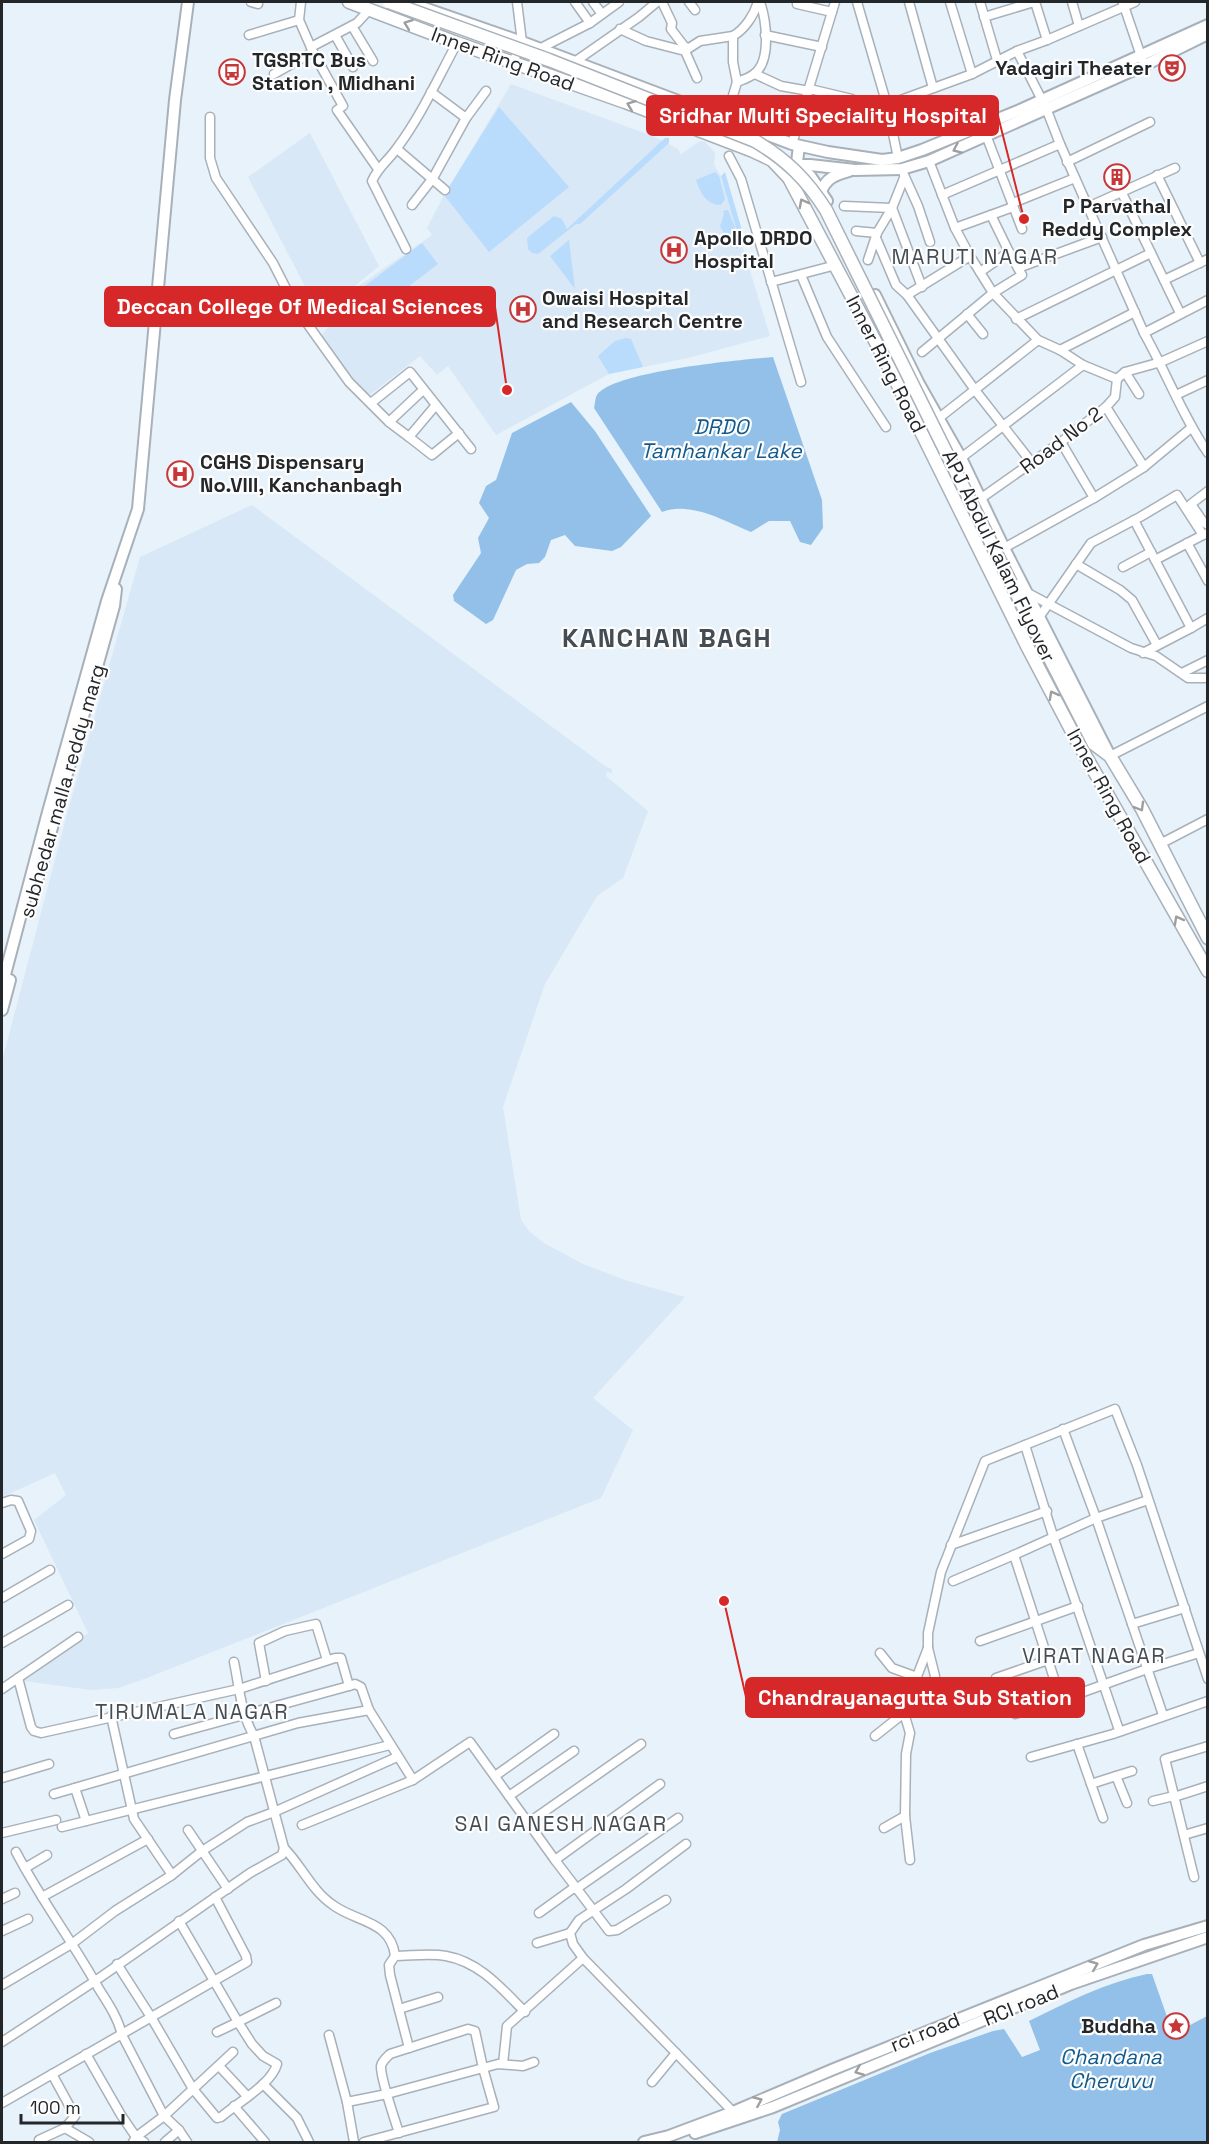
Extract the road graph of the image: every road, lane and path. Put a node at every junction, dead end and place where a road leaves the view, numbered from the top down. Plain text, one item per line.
1 (188, 2) edge
2 (301, 2) edge
3 (349, 2) edge
4 (389, 2) edge
5 (407, 2) edge
6 (517, 2) edge
7 (575, 2) edge
8 (593, 2) edge
9 (620, 2) edge
10 (659, 2) edge
11 (689, 2) edge
12 (835, 2) edge
13 (857, 2) edge
14 (909, 2) edge
15 (950, 2) edge
16 (980, 2) edge
17 (1035, 2) edge
18 (1072, 2) edge
19 (1135, 2) edge
20 (757, 3) edge
21 (796, 4) dead end
22 (1123, 4) edge
23 (1007, 6) edge
24 (369, 10) junction
25 (695, 10) dead end
26 (832, 12) junction
27 (602, 14) junction
28 (984, 17) junction
29 (299, 20) junction
30 (590, 23) junction
31 (1208, 25) edge
32 (352, 26) junction
33 (1079, 26) junction
34 (620, 29) junction
35 (249, 34) dead end
36 (1208, 34) edge
37 (335, 35) junction
38 (765, 35) junction
39 (734, 36) junction
40 (1047, 40) junction
41 (522, 42) junction
42 (457, 43) junction
43 (822, 47) junction
44 (312, 50) junction
45 (539, 50) junction
46 (686, 50) junction
47 (1017, 51) junction
48 (997, 60) junction
49 (1143, 60) junction
50 (373, 61) dead end
51 (513, 62) junction
52 (573, 63) junction
53 (353, 67) dead end
54 (274, 74) dead end
55 (755, 74) junction
56 (972, 74) junction
57 (697, 78) dead end
58 (737, 82) junction
59 (933, 88) junction
60 (809, 90) junction
61 (486, 91) dead end
62 (431, 92) junction
63 (852, 99) dead end
64 (1044, 104) junction
65 (887, 105) junction
66 (210, 117) dead end
67 (466, 118) junction
68 (726, 119) junction
69 (1150, 122) dead end
70 (986, 135) junction
71 (1060, 144) junction
72 (795, 145) junction
73 (397, 149) junction
74 (730, 154) junction
75 (929, 161) junction
76 (1067, 162) junction
77 (799, 165) junction
78 (781, 168) junction
79 (901, 168) junction
80 (1175, 168) dead end
81 (378, 169) junction
82 (855, 170) junction
83 (1000, 171) junction
84 (1157, 175) junction
85 (433, 178) junction
86 (1075, 178) junction
87 (446, 190) dead end
88 (1121, 191) junction
89 (821, 192) junction
90 (942, 195) junction
91 (412, 205) dead end
92 (1013, 205) junction
93 (844, 206) dead end
94 (1088, 207) junction
95 (892, 208) junction
96 (991, 215) junction
97 (956, 228) junction
98 (1022, 229) dead end
99 (856, 231) dead end
100 (877, 235) junction
101 (1102, 237) junction
102 (930, 242) dead end
103 (406, 249) dead end
104 (1009, 252) junction
105 (1151, 253) junction
106 (970, 256) junction
107 (868, 260) dead end
108 (1204, 261) edge
109 (836, 265) junction
110 (1018, 268) junction
111 (1116, 271) junction
112 (980, 272) junction
113 (801, 275) junction
114 (1164, 280) junction
115 (771, 282) junction
116 (922, 287) junction
117 (993, 293) junction
118 (907, 295) junction
119 (1208, 300) edge
120 (1135, 312) junction
121 (1180, 313) junction
122 (967, 314) junction
123 (1016, 319) junction
124 (1144, 333) junction
125 (982, 334) dead end
126 (938, 338) junction
127 (1038, 340) junction
128 (1208, 341) edge
129 (1060, 350) junction
130 (922, 352) dead end
131 (1161, 362) junction
132 (1083, 365) junction
133 (913, 370) junction
134 (1125, 372) junction
135 (1117, 379) junction
136 (896, 380) junction
137 (1208, 380) edge
138 (801, 382) dead end
139 (920, 384) junction
140 (423, 390) junction
141 (975, 390) junction
142 (902, 393) junction
143 (1139, 394) dead end
144 (1176, 395) junction
145 (370, 403) junction
146 (436, 405) junction
147 (1106, 407) junction
148 (939, 418) junction
149 (389, 422) junction
150 (886, 427) dead end
151 (1004, 427) junction
152 (1191, 428) junction
153 (459, 433) junction
154 (409, 437) junction
155 (1061, 442) junction
156 (471, 449) dead end
157 (1208, 453) edge
158 (961, 458) junction
159 (1032, 463) junction
160 (1144, 466) junction
161 (1208, 491) edge
162 (1094, 498) junction
163 (980, 499) junction
164 (1134, 520) junction
165 (1208, 525) edge
166 (1205, 534) edge
167 (1187, 543) junction
168 (1004, 548) junction
169 (1153, 556) junction
170 (1076, 564) junction
171 (1123, 567) dead end
172 (118, 571) junction
173 (1208, 580) edge
174 (1028, 593) junction
175 (1050, 604) junction
176 (1040, 616) junction
177 (1208, 618) edge
178 (1191, 628) junction
179 (1157, 645) junction
180 (1143, 653) junction
181 (1208, 660) edge
182 (1182, 673) junction
183 (1208, 678) edge
184 (1208, 706) edge
185 (1110, 756) junction
186 (1208, 819) edge
187 (1160, 844) junction
188 (1208, 938) edge
189 (1208, 971) edge
190 (2, 987) edge
191 (2, 1010) edge
192 (1063, 1429) junction
193 (1025, 1445) junction
194 (1148, 1500) junction
195 (2, 1503) edge
196 (1047, 1510) junction
197 (1096, 1518) junction
198 (1054, 1539) junction
199 (951, 1545) junction
200 (2, 1554) edge
201 (1014, 1555) junction
202 (50, 1570) dead end
203 (953, 1581) dead end
204 (2, 1598) edge
205 (68, 1605) dead end
206 (1078, 1606) junction
207 (1185, 1608) junction
208 (1035, 1622) junction
209 (1132, 1624) junction
210 (78, 1637) dead end
211 (980, 1641) dead end
212 (2, 1643) edge
213 (928, 1648) junction
214 (880, 1653) dead end
215 (1199, 1653) junction
216 (327, 1660) junction
217 (1048, 1660) junction
218 (234, 1662) dead end
219 (1147, 1669) junction
220 (917, 1677) junction
221 (18, 1678) junction
222 (996, 1678) dead end
223 (1208, 1678) edge
224 (266, 1680) junction
225 (350, 1686) junction
226 (1103, 1686) junction
227 (2, 1689) edge
228 (239, 1689) junction
229 (1061, 1700) junction
230 (1208, 1701) edge
231 (907, 1702) junction
232 (369, 1710) junction
233 (904, 1713) junction
234 (1015, 1714) dead end
235 (1163, 1715) junction
236 (111, 1716) junction
237 (245, 1716) junction
238 (1119, 1730) junction
239 (174, 1734) dead end
240 (554, 1734) dead end
241 (254, 1736) junction
242 (875, 1736) dead end
243 (641, 1744) dead end
244 (1077, 1744) junction
245 (390, 1745) junction
246 (1208, 1746) edge
247 (574, 1751) dead end
248 (397, 1757) junction
249 (1031, 1757) dead end
250 (49, 1764) dead end
251 (1132, 1771) dead end
252 (125, 1773) junction
253 (264, 1776) junction
254 (495, 1776) junction
255 (1116, 1776) junction
256 (2, 1778) edge
257 (413, 1780) junction
258 (660, 1784) dead end
259 (1091, 1784) junction
260 (1208, 1786) edge
261 (75, 1788) junction
262 (54, 1794) dead end
263 (509, 1796) junction
264 (1174, 1796) junction
265 (1153, 1801) dead end
266 (1127, 1803) dead end
267 (131, 1811) junction
268 (274, 1812) junction
269 (905, 1816) junction
270 (678, 1818) dead end
271 (1103, 1818) dead end
272 (56, 1820) dead end
273 (86, 1821) junction
274 (528, 1823) junction
275 (302, 1825) dead end
276 (62, 1827) dead end
277 (884, 1828) dead end
278 (1208, 1828) edge
279 (188, 1830) dead end
280 (2, 1833) edge
281 (1184, 1835) junction
282 (148, 1839) junction
283 (686, 1844) dead end
284 (284, 1848) junction
285 (202, 1851) junction
286 (16, 1852) dead end
287 (47, 1856) dead end
288 (555, 1860) junction
289 (910, 1860) dead end
290 (25, 1868) junction
291 (172, 1875) junction
292 (1194, 1876) dead end
293 (576, 1888) junction
294 (228, 1889) junction
295 (15, 1893) dead end
296 (42, 1897) junction
297 (215, 1898) junction
298 (2, 1899) edge
299 (666, 1900) dead end
300 (593, 1912) junction
301 (539, 1913) dead end
302 (28, 1919) dead end
303 (179, 1921) junction
304 (1208, 1926) edge
305 (2, 1931) edge
306 (570, 1933) junction
307 (1208, 1937) edge
308 (73, 1943) junction
309 (537, 1943) dead end
310 (395, 1956) junction
311 (584, 1958) junction
312 (117, 1964) junction
313 (95, 1981) junction
314 (214, 1981) junction
315 (2, 1985) edge
316 (438, 1997) dead end
317 (276, 2002) dead end
318 (399, 2009) junction
319 (525, 2012) junction
320 (151, 2017) junction
321 (238, 2022) junction
322 (217, 2032) dead end
323 (122, 2035) junction
324 (329, 2035) dead end
325 (2, 2042) edge
326 (409, 2048) junction
327 (233, 2052) dead end
328 (676, 2053) junction
329 (86, 2054) junction
330 (534, 2062) dead end
331 (502, 2064) junction
332 (219, 2066) junction
333 (483, 2068) junction
334 (52, 2074) junction
335 (652, 2082) dead end
336 (263, 2084) junction
337 (193, 2089) junction
338 (387, 2094) junction
339 (247, 2096) junction
340 (346, 2102) junction
341 (2, 2103) edge
342 (234, 2106) junction
343 (164, 2115) junction
344 (736, 2115) junction
345 (65, 2128) junction
346 (179, 2130) junction
347 (399, 2133) junction
348 (138, 2141) edge
349 (39, 2142) edge
350 (89, 2142) edge
351 (165, 2142) edge
352 (187, 2142) edge
353 (265, 2142) edge
354 (309, 2142) edge
355 (354, 2142) edge
356 (364, 2142) edge
357 (644, 2142) edge
358 (668, 2142) edge

1 - 172 main road, subhedar malla reddy marg
2 - 29 street
3 - 24 highway, Inner Ring Road
4 - 185 highway, APJ Abdul Kalam Flyover, bridge
5 - 41 main road, Inner Ring Road
6 - 41 street
7 - 30 street
8 - 27 street
9 - 27 street
10 - 34 street
10 - 46 street
11 - 25 street
12 - 26 street
13 - 65 street
14 - 59 street
15 - 56 street
16 - 28 street
17 - 23 street
17 - 40 street
18 - 33 street
19 - 22 street
20 - 38 street
20 - 39 street
21 - 26 street
22 - 33 street
22 - 49 street
23 - 28 street
24 - 32 street
42 -> 24 highway, Inner Ring Road
26 - 43 street
27 - 30 street
28 - 48 street
29 - 35 street
29 - 44 street
30 - 45 street
31 - 49 main road
32 - 37 street
32 - 50 street
33 - 40 street
34 - 46 street
34 - 52 street
36 - 49 main road
37 - 44 street
37 - 53 street
38 - 43 street
38 - 55 street
39 - 46 street
39 - 58 street
40 - 47 street
41 - 45 main road, Inner Ring Road
41 - 51 street
42 - 51 highway, Inner Ring Road
42 - 62 street
43 - 60 street
44 - 54 street
44 - 81 street
45 - 52 main road, Inner Ring Road
46 - 57 street
47 - 48 street
47 - 64 street
48 - 56 street
49 - 64 main road
74 -> 51 highway, Inner Ring Road
52 - 68 main road, Inner Ring Road
55 - 58 street
55 - 60 street
56 - 59 street
58 - 68 street
59 - 65 street
60 - 63 street
60 - 72 street
61 - 67 street
62 - 67 street
62 - 73 street
64 - 70 main road
64 - 71 street
64 - 79 main road
65 - 79 street
66 - 145 street
67 - 85 street
68 - 72 main road, Inner Ring Road
69 - 76 street
70 -> 75 main road
70 - 83 street
71 - 76 street
71 - 83 street
72 - 77 main road
72 - 79 main road, Inner Ring Road
73 - 81 street
73 - 85 street
74 - 78 highway, Inner Ring Road
74 - 115 street
75 - 79 main road
75 - 90 street
76 - 86 street
77 - 78 main road
77 - 82 main road
77 - 89 main road, Inner Ring Road
109 -> 78 highway, Inner Ring Road
79 - 82 main road
79 - 95 street
79 - 102 street
80 - 84 street
81 - 103 street
82 - 89 main road
83 - 90 street
83 - 92 street
84 - 88 street
84 - 108 street
85 - 87 street
85 - 91 street
86 - 92 street
86 - 94 street
88 - 94 street
88 - 105 street
89 - 133 main road, Inner Ring Road
90 - 97 street
92 - 96 street
92 - 98 street
93 - 95 street
94 - 101 street
95 - 100 street
95 - 116 street
96 - 97 street
96 - 104 street
97 - 106 street
99 - 100 street
100 - 107 street
100 - 118 street
101 - 110 street
101 - 111 street
104 - 110 street
104 - 112 street
105 - 111 street
105 - 114 street
106 - 112 street
106 - 116 street
108 - 114 street
109 - 113 street
109 - 136 highway, Inner Ring Road
110 - 117 street
111 - 120 street
111 - 123 street
112 - 117 street
113 - 115 street
113 - 150 street
114 - 121 street
115 - 138 street
116 - 118 street
117 - 122 street
117 - 123 street
118 - 126 street
119 - 121 street
120 - 124 street
120 - 129 street
121 - 124 street
122 - 125 street
122 - 126 street
123 - 127 street
124 - 131 street
126 - 130 street
126 - 141 street
127 - 129 street
127 - 141 street
128 - 131 street
129 - 132 street
131 - 134 street
131 - 144 street
132 - 135 street
132 - 151 street
133 - 136 highway
133 - 139 main road, Inner Ring Road
134 - 135 street
134 - 143 street
135 - 147 street, Road No 2
136 - 142 highway, Inner Ring Road
137 - 144 street
139 - 142 highway
139 - 148 main road, Inner Ring Road
140 - 145 street
140 - 146 street
140 - 149 street
141 - 148 street
141 - 151 street
189 -> 142 highway, Inner Ring Road
144 - 152 street
145 - 149 street
146 - 153 street
146 - 154 street
147 - 155 street, Road No 2
147 - 160 street
148 - 158 main road, Inner Ring Road
149 - 154 street
151 - 158 street
151 - 159 street
152 - 157 street
152 - 160 street
153 - 154 street
153 - 156 street
155 - 159 street, Road No 2
155 - 162 street
158 - 163 main road, Inner Ring Road
159 - 163 street, Road No 2
160 - 162 street
161 - 165 street
162 - 168 street
163 - 168 main road, Inner Ring Road
164 - 166 street
164 - 169 street
164 - 170 street
166 - 167 street
167 - 169 street
167 - 173 street
168 - 174 main road, Inner Ring Road
169 - 171 street
169 - 178 street
170 - 175 street
170 - 179 street
172 - 190 main road, subhedar malla reddy marg
172 - 191 main road, subhedar malla reddy marg
174 - 175 street
174 - 176 main road, Inner Ring Road
175 - 176 street
175 - 180 street
176 - 185 main road, Inner Ring Road
177 - 178 street
178 - 179 street
179 - 180 street
180 - 182 street
181 - 182 street
182 - 183 street
184 - 185 street
185 -> 187 highway, Inner Ring Road
186 - 187 street
187 - 188 highway, Inner Ring Road
192 - 193 street
192 - 194 street
192 - 197 street
193 - 196 street
193 - 199 street
194 - 197 street
194 - 207 street
195 - 200 street
196 - 198 street
196 - 199 street
197 - 198 street
197 - 209 street
198 - 201 street
198 - 206 street
199 - 213 street
201 - 203 street
201 - 208 street
202 - 204 street
205 - 212 street
206 - 208 street
206 - 226 street
207 - 209 street
207 - 215 street
208 - 211 street
208 - 217 street
209 - 219 street
210 - 221 street
213 - 220 street
213 - 231 street
214 - 220 street
215 - 219 street
215 - 223 street
216 - 224 street
216 - 224 street
216 - 225 street
217 - 222 street
217 - 229 street
218 - 228 street
219 - 226 street
219 - 235 street
220 - 231 street
221 - 227 street
221 - 236 street
224 - 228 street
225 - 232 street
225 - 237 street
226 - 229 street
226 - 238 street
228 - 236 street
228 - 237 street
229 - 234 street
230 - 235 street
231 - 233 street
232 - 241 street
232 - 245 street
233 - 242 street
233 - 269 street
235 - 238 street
236 - 252 street
237 - 239 street
237 - 241 street
238 - 244 street
240 - 254 street
241 - 252 street
241 - 253 street
243 - 274 street
244 - 249 street
244 - 259 street
245 - 248 street
245 - 253 street
246 - 264 street
247 - 263 street
248 - 257 street
248 - 268 street
250 - 256 street
251 - 255 street
252 - 261 street
252 - 267 street
253 - 267 street
253 - 268 street
254 - 257 street
254 - 263 street
255 - 259 street
255 - 266 street
257 - 275 street
258 - 288 street
259 - 271 street
260 - 264 street
261 - 262 street
261 - 273 street
263 - 274 street
264 - 265 street
264 - 281 street
267 - 273 street
267 - 282 street
268 - 284 street
268 - 285 street
269 - 277 street
269 - 289 street
270 - 293 street
272 - 280 street
273 - 276 street
274 - 288 street
278 - 281 street
279 - 285 street
281 - 292 street
282 - 291 street
282 - 296 street
283 - 300 street
284 - 294 street
284 - 310 street
285 - 291 street
285 - 294 street
286 - 290 street
287 - 290 street
288 - 293 street
290 - 296 street
291 - 308 street
293 - 300 street
293 - 301 street
294 - 297 street
295 - 298 street
296 - 308 street
297 - 303 street
297 - 314 street
299 - 300 street
300 - 306 street
302 - 305 street
303 - 312 street
303 - 314 street
344 -> 304 main road, rci road
306 - 309 street
306 - 311 street
307 -> 344 main road, RCI road
308 - 313 street
308 - 315 street
310 - 318 street
310 - 319 street
311 - 319 street
311 - 328 street
312 - 313 street
312 - 320 street
313 - 323 street
313 - 325 street
314 - 320 street
314 - 321 street
316 - 318 street
317 - 321 street
318 - 326 street
319 - 331 street
320 - 323 street
320 - 337 street
321 - 322 street
321 - 336 street
323 - 329 street
323 - 343 street
324 - 340 street
326 - 333 street
326 - 338 street
327 - 332 street
328 - 335 street
328 - 344 street
329 - 334 street
329 - 348 street
330 - 331 street
331 - 333 street
332 - 337 street
332 - 339 street
333 - 338 street
333 - 347 street
334 - 341 street
334 - 345 street
336 - 339 street
336 - 354 street
337 - 342 street
337 - 343 street
338 - 340 street
338 - 347 street
339 - 342 street
340 - 355 street
342 - 353 street
343 - 346 street
343 - 348 street
344 - 357 main road, rci road
344 - 358 main road, RCI road
345 - 349 street
345 - 350 street
346 - 351 street
346 - 352 street
347 - 356 street

